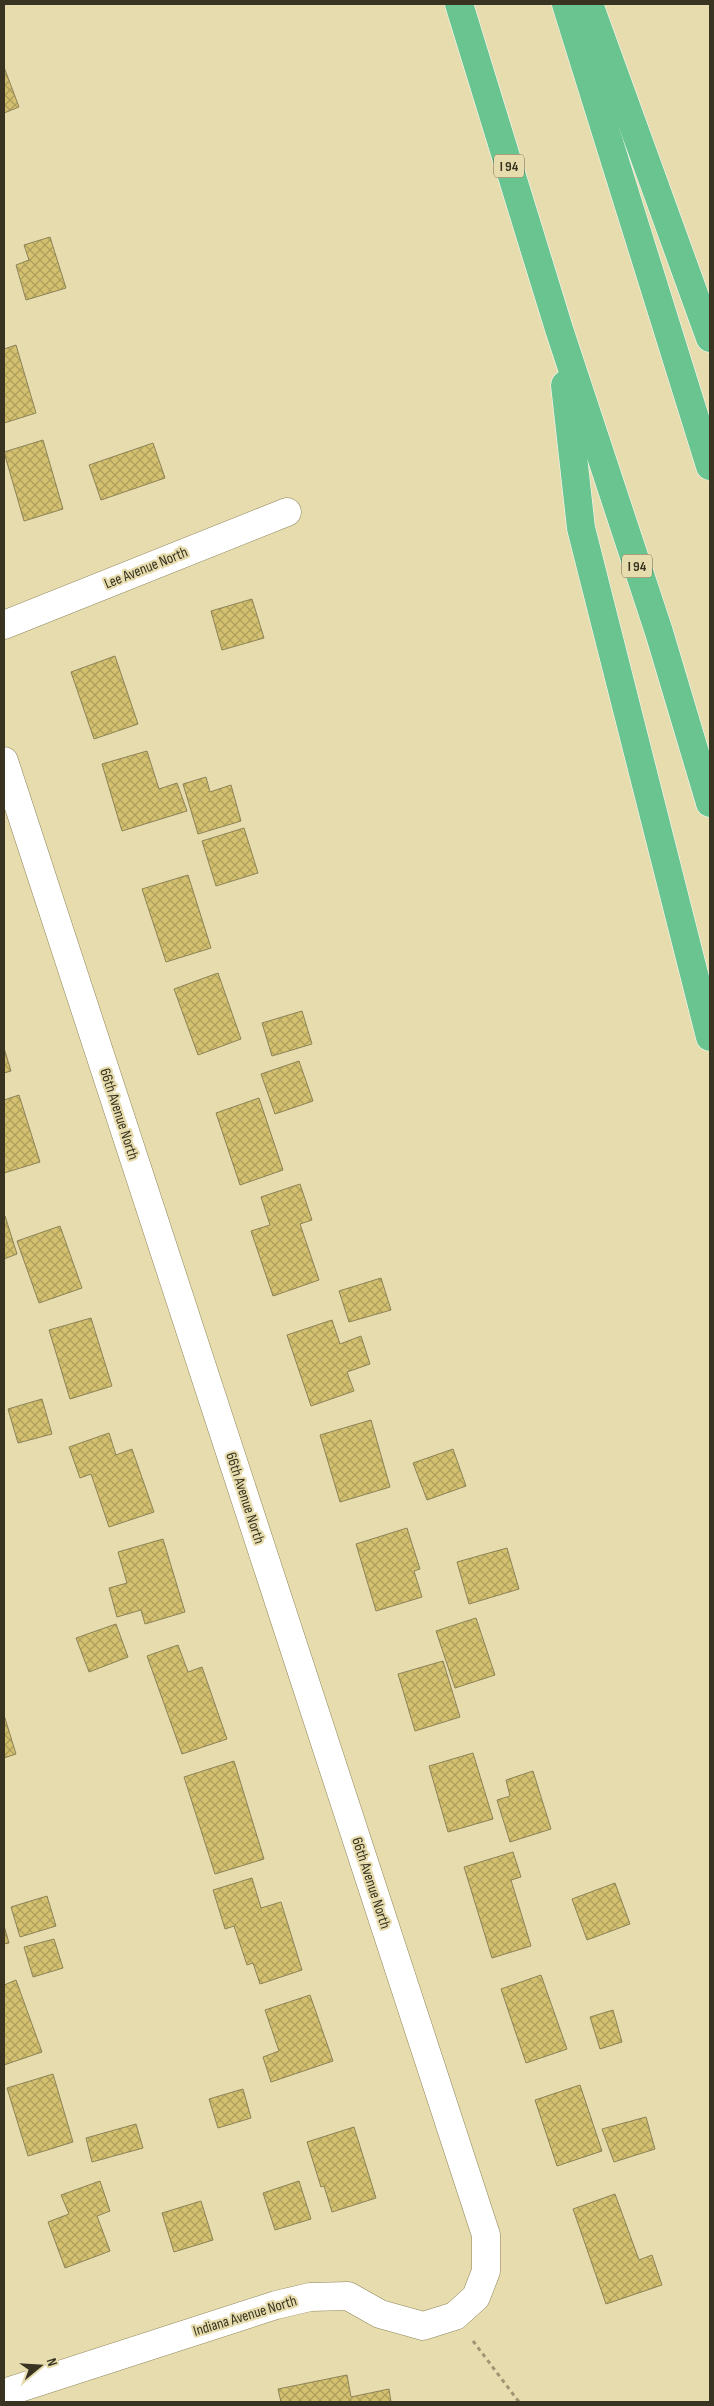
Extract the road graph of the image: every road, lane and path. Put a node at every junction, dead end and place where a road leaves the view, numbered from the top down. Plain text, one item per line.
1 (459, 4) edge
2 (566, 4) edge
3 (589, 4) edge
4 (559, 329) junction
5 (710, 338) edge
6 (710, 466) edge
7 (288, 512) dead end
8 (4, 625) edge
9 (4, 762) edge
10 (710, 803) edge
11 (710, 1037) edge
12 (486, 2235) joint
13 (455, 2316) junction
14 (4, 2391) edge
15 (519, 2402) edge

1 - 4 highway, I 94
2 - 6 highway
3 - 5 highway
4 - 10 highway, I 94
4 - 11 highway
7 - 8 street, Lee Avenue North
9 - 12 street, 66th Avenue North
12 - 13 street, Indiana Avenue North
13 - 14 street, Indiana Avenue North
13 - 15 path

